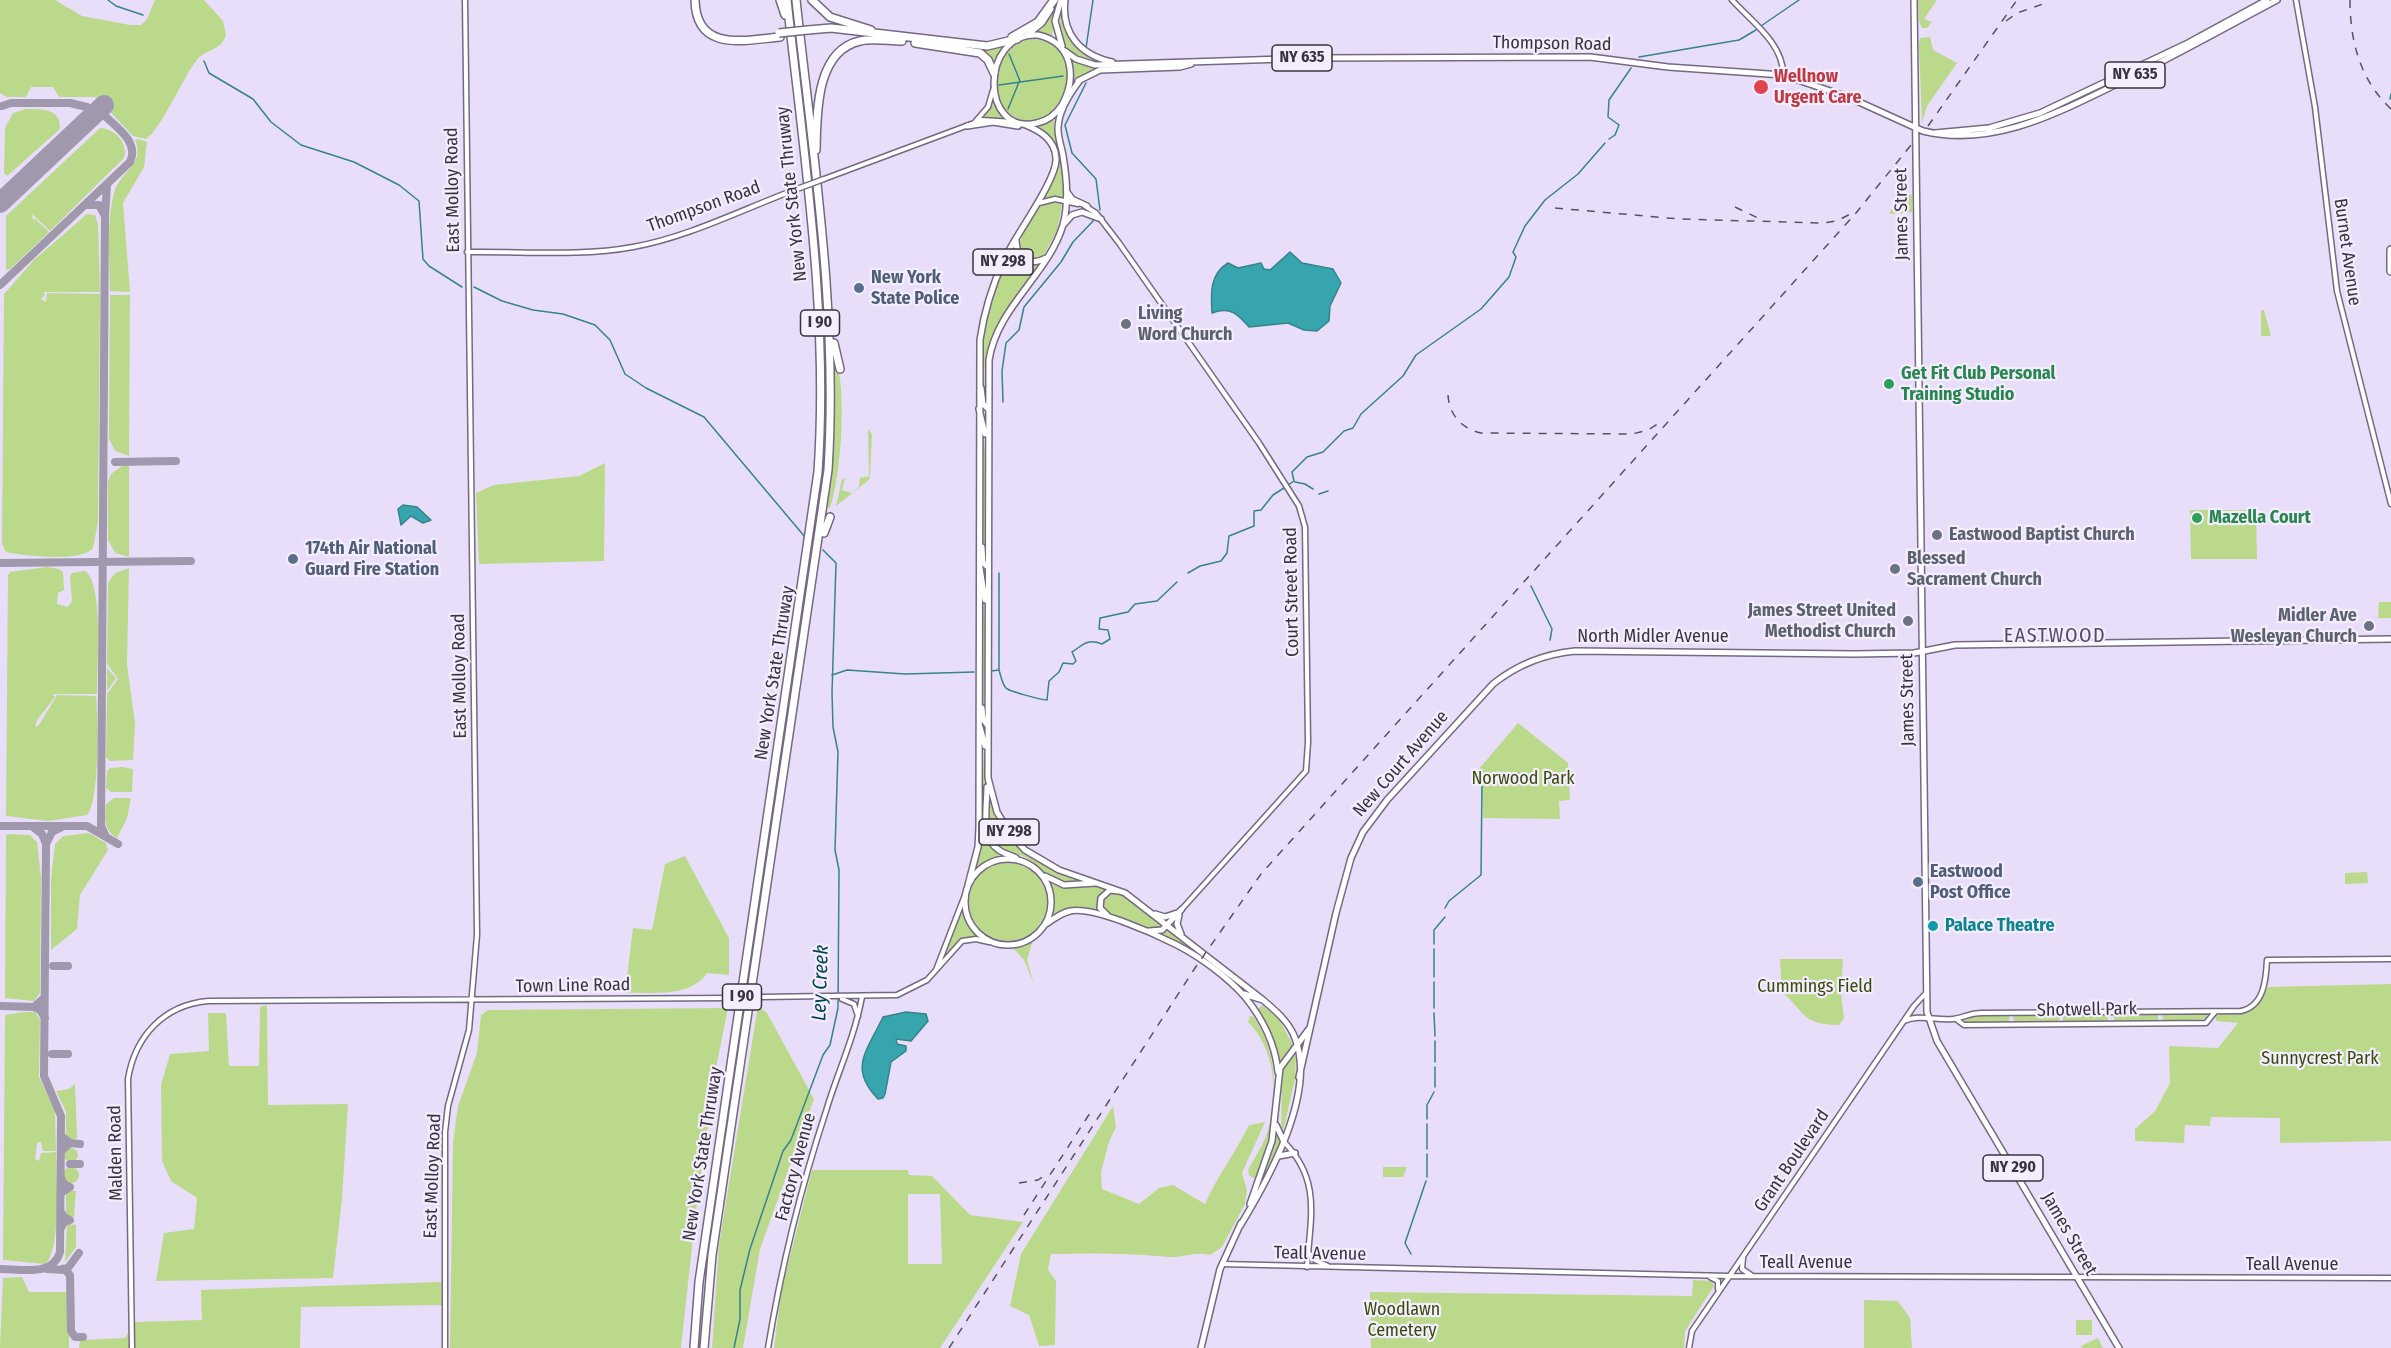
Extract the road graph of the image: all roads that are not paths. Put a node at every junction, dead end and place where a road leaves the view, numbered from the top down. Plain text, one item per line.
1 (465, 0) edge
2 (697, 0) edge
3 (780, 0) edge
4 (787, 0) edge
5 (796, 0) edge
6 (812, 0) edge
7 (1055, 0) edge
8 (1063, 0) edge
9 (1732, 0) edge
10 (1914, 0) edge
11 (2267, 0) edge
12 (2277, 0) edge
13 (2296, 0) edge
14 (790, 31) junction
15 (1020, 38) junction
16 (902, 39) junction
17 (987, 46) junction
18 (1064, 49) junction
19 (1192, 63) junction
20 (1122, 64) junction
21 (994, 74) junction
22 (1783, 75) junction
23 (1080, 80) junction
24 (993, 90) junction
25 (1066, 97) junction
26 (1060, 108) junction
27 (974, 122) junction
28 (1015, 122) junction
29 (1023, 124) junction
30 (967, 126) junction
31 (1916, 128) junction
32 (1040, 132) junction
33 (1935, 133) junction
34 (1065, 165) junction
35 (815, 173) junction
36 (1067, 191) junction
37 (1066, 202) junction
38 (1035, 204) junction
39 (1087, 206) junction
40 (1101, 219) junction
41 (1062, 228) junction
42 (1016, 238) junction
43 (2391, 250) edge
44 (467, 252) junction
45 (1047, 257) junction
46 (2391, 271) edge
47 (830, 322) junction
48 (978, 362) junction
49 (840, 369) dead end
50 (978, 408) junction
51 (987, 408) junction
52 (988, 453) junction
53 (2391, 504) edge
54 (830, 517) dead end
55 (979, 518) junction
56 (818, 549) junction
57 (979, 567) junction
58 (988, 567) junction
59 (988, 617) junction
60 (2391, 639) edge
61 (1563, 652) joint
62 (1922, 652) junction
63 (979, 687) junction
64 (979, 726) junction
65 (988, 726) junction
66 (987, 756) junction
67 (987, 768) junction
68 (1020, 860) junction
69 (1041, 873) junction
70 (1104, 884) junction
71 (968, 885) junction
72 (1125, 893) junction
73 (965, 895) junction
74 (1181, 910) junction
75 (1149, 912) junction
76 (1110, 919) junction
77 (1046, 924) junction
78 (1167, 926) junction
79 (1136, 928) junction
80 (1186, 940) junction
81 (989, 942) junction
82 (2391, 959) edge
83 (933, 974) junction
84 (1240, 992) junction
85 (1924, 994) junction
86 (862, 997) junction
87 (844, 998) junction
88 (473, 1000) junction
89 (1263, 1000) junction
90 (208, 1001) joint
91 (1911, 1010) junction
92 (2215, 1011) junction
93 (1917, 1017) junction
94 (858, 1018) junction
95 (1312, 1019) junction
96 (1928, 1019) junction
97 (1956, 1019) junction
98 (1904, 1020) junction
99 (1292, 1032) junction
100 (1307, 1033) junction
101 (1297, 1046) junction
102 (1299, 1077) junction
103 (1279, 1080) junction
104 (1276, 1115) junction
105 (1277, 1132) junction
106 (1287, 1132) junction
107 (1284, 1142) junction
108 (1295, 1154) junction
109 (1280, 1156) junction
110 (1240, 1226) junction
111 (1308, 1252) junction
112 (1743, 1256) junction
113 (1221, 1264) junction
114 (1307, 1267) junction
115 (1332, 1268) junction
116 (1704, 1275) junction
117 (1729, 1276) junction
118 (1751, 1276) junction
119 (2077, 1278) junction
120 (2391, 1278) edge
121 (1718, 1292) junction
122 (132, 1348) edge
123 (445, 1348) edge
124 (694, 1348) edge
125 (704, 1348) edge
126 (768, 1348) edge
127 (1201, 1348) edge
128 (1689, 1348) edge
129 (2119, 1348) edge

1 - 44 street, East Molloy Road
2 - 16 highway, bridge
3 - 14 highway
4 - 14 highway, New York State Thruway / I 90
5 - 35 highway, New York State Thruway / I 90
6 - 16 highway
7 - 15 main road
7 - 17 highway
8 - 18 main road, NY 298
8 - 20 main road
9 - 22 street
10 - 31 main road, James Street / NY 290
11 - 33 main road, Thompson Road / NY 635
12 - 33 main road, Thompson Road / NY 635
13 - 53 street, Burnet Avenue
14 - 124 highway, New York State Thruway / I 90
15 - 17 highway
15 - 18 main road
15 - 21 main road
16 - 17 highway
16 - 21 highway
16 - 35 highway
18 - 20 main road, Thompson Road / NY 635
18 - 25 main road, NY 298
19 - 20 main road, Thompson Road / NY 635
19 - 22 main road, Thompson Road / NY 635
19 - 23 main road, Thompson Road / NY 635
21 - 24 main road
22 - 31 main road, Thompson Road / NY 635
23 - 25 main road
23 - 34 main road
24 - 27 street, Thompson Road
24 - 28 main road
25 - 26 main road, NY 298
26 - 29 main road
26 - 34 main road, NY 298
27 - 28 street, Thompson Road
27 - 30 street, Thompson Road
28 - 29 main road
29 - 32 main road
30 - 32 main road
30 - 44 street, Thompson Road, bridge
31 - 33 main road, Thompson Road / NY 635
31 - 62 main road, James Street / NY 290
32 - 38 main road, NY 298
34 - 36 main road, NY 298
35 - 47 highway, New York State Thruway / I 90
36 - 37 main road, NY 298
36 - 39 main road
37 - 38 street
37 - 39 street
37 - 41 main road, NY 298
38 - 42 main road, NY 298
39 - 40 street, Court Street Road
40 - 41 main road
40 - 74 street, Court Street Road
41 - 45 main road, NY 298
42 - 45 main road
42 - 48 main road, NY 298
43 - 46 highway
44 - 88 street, East Molloy Road
45 - 51 main road, NY 298
47 - 49 highway
47 - 56 highway, New York State Thruway / I 90
48 - 50 main road, NY 298
48 - 51 main road
50 - 52 main road
50 - 55 main road, NY 298
51 - 52 main road, NY 298
52 - 58 main road, NY 298
54 - 56 highway
55 - 57 main road, NY 298
55 - 58 main road
56 - 125 highway, New York State Thruway / I 90
57 - 59 main road
57 - 63 main road, NY 298
58 - 59 main road, NY 298
59 - 65 main road, NY 298
60 - 62 main road, North Midler Avenue
61 - 62 main road, North Midler Avenue
61 - 95 main road, New Court Avenue
62 - 85 main road, James Street / NY 290
63 - 64 main road, NY 298
63 - 65 main road
64 - 66 main road
64 - 71 main road, NY 298
65 - 66 main road, NY 298
66 - 67 main road, NY 298
67 - 68 main road, NY 298
67 - 70 main road, NY 298
68 - 69 main road
68 - 71 main road
69 - 70 main road, NY 298
69 - 77 main road
70 - 72 main road, NY 298
71 - 73 main road, NY 298
72 - 75 main road, NY 298
72 - 76 main road
73 - 81 main road, NY 298
73 - 83 street
74 - 75 main road
74 - 78 main road
74 - 80 main road
75 - 78 main road, NY 298
76 - 77 main road, NY 298
76 - 79 main road, NY 298
77 - 81 main road, NY 298
78 - 79 main road
78 - 80 main road, NY 298
79 - 84 main road, NY 298
80 - 89 main road, NY 298
81 - 83 street
82 - 92 street, Shotwell Park
83 - 86 street
84 - 89 main road
84 - 103 main road, NY 298
85 - 91 street, Grant Boulevard
85 - 96 main road, James Street / NY 290
86 - 87 street
86 - 94 street, Factory Avenue
87 - 88 street, Town Line Road, bridge
87 - 94 street
88 - 90 street, Town Line Road
88 - 123 street, East Molloy Road
89 - 99 main road, NY 298
90 - 122 street, Malden Road
91 - 93 street
91 - 98 street, Grant Boulevard
92 - 97 street, Shotwell Park
92 - 97 street, Shotwell Park
93 - 96 street, Shotwell Park
93 - 98 street
94 - 126 street, Factory Avenue
95 - 100 main road, New Court Avenue
95 - 102 main road, New Court Avenue
96 - 97 street, Shotwell Park
96 - 119 main road, James Street / NY 290
98 - 112 street, Grant Boulevard
99 - 100 main road
99 - 101 main road, NY 298
100 - 101 main road, New Court Avenue
101 - 102 main road, NY 298
101 - 103 main road, New Court Avenue
102 - 106 main road, NY 298
103 - 104 main road, NY 298
104 - 105 main road
104 - 110 main road, NY 298
105 - 106 main road
105 - 107 main road
106 - 107 main road, NY 298
106 - 108 street
107 - 108 street
107 - 109 main road, NY 298
108 - 109 main road
108 - 111 street
109 - 110 main road, NY 298
110 - 113 main road, NY 298
111 - 114 street
111 - 115 street
112 - 117 street, Grant Boulevard
112 - 118 street
113 - 114 street, Teall Avenue
113 - 127 main road, NY 298
114 - 115 street, Teall Avenue
115 - 116 street, Teall Avenue
116 - 117 street, Teall Avenue
116 - 121 street
117 - 118 street, Teall Avenue
117 - 121 street, Grant Boulevard
118 - 119 street, Teall Avenue
119 - 120 street, Teall Avenue
119 - 129 main road, James Street / NY 290
121 - 128 street, Grant Boulevard

